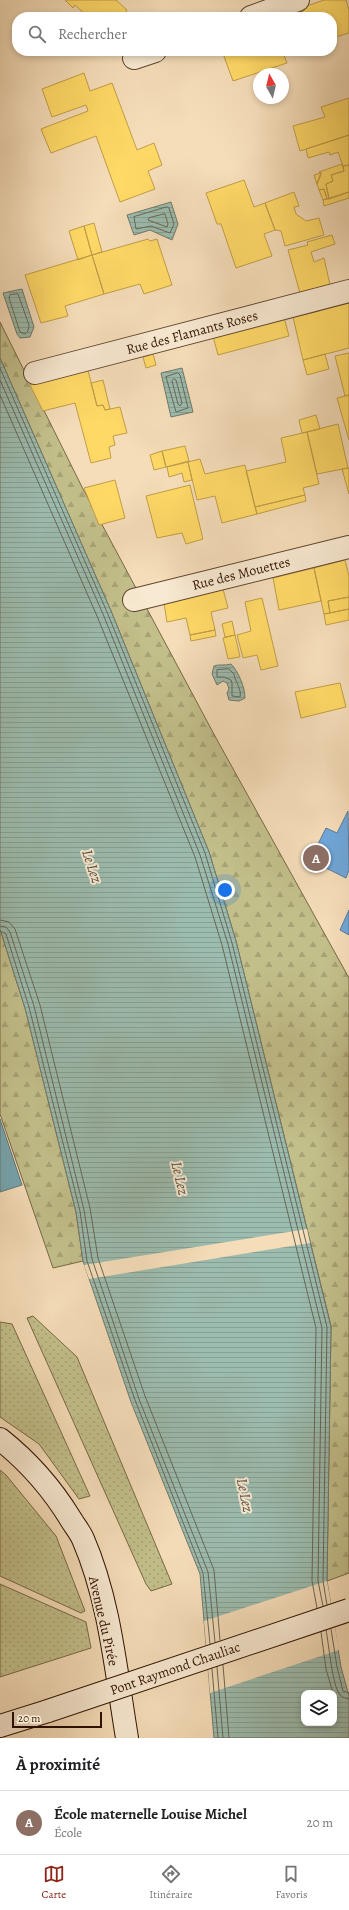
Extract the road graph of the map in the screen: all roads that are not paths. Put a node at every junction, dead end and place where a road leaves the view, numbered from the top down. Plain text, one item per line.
1 (298, 0) edge
2 (264, 12) edge
3 (140, 56) edge
4 (134, 58) dead end
5 (349, 291) edge
6 (35, 373) dead end
7 (349, 547) edge
8 (134, 600) dead end
9 (0, 1439) edge
10 (349, 1610) edge
11 (0, 1726) edge
12 (127, 1738) edge

1 - 2 main road
3 - 4 main road
5 - 6 main road, Rue des Flamants Roses
7 - 8 main road, Rue des Mouettes
9 - 12 main road, Avenue du Pirée
10 - 11 main road, Pont Raymond Chauliac, bridge

